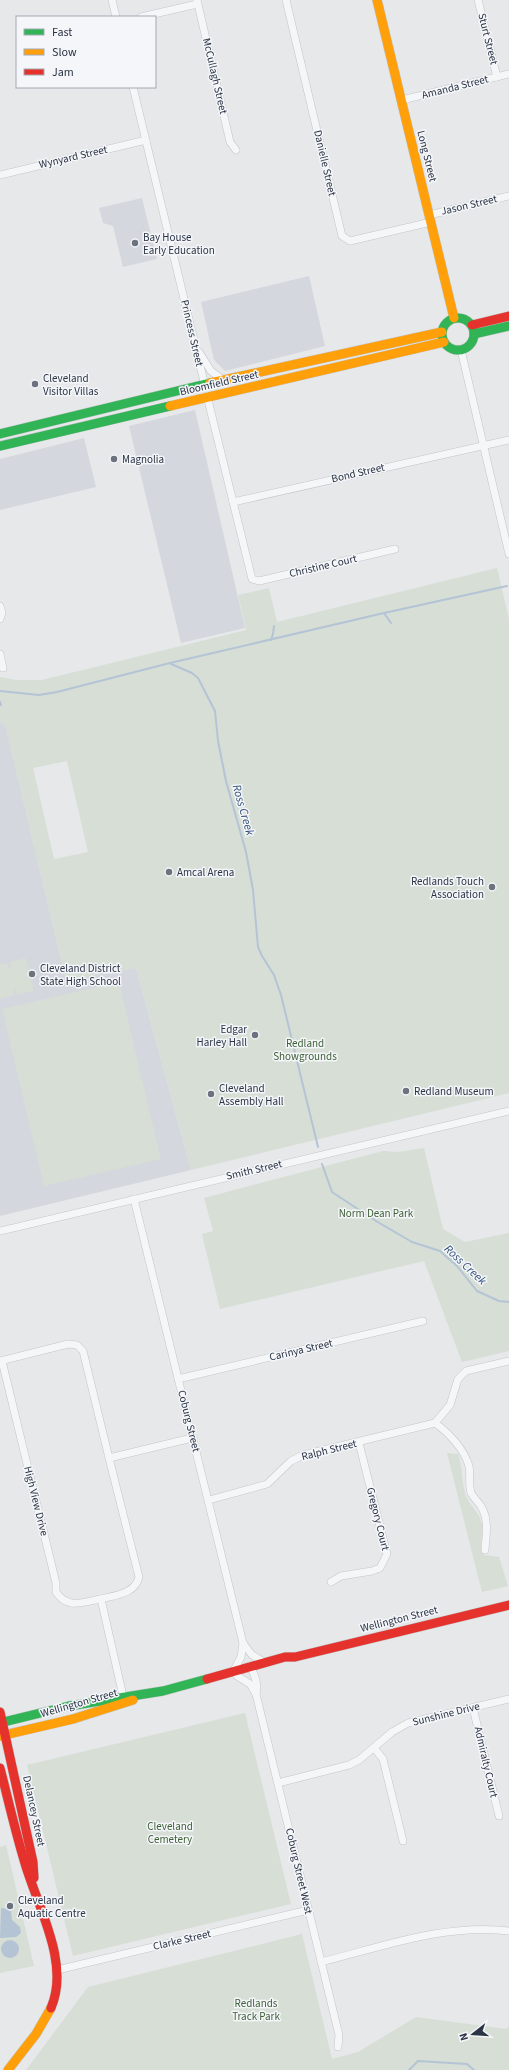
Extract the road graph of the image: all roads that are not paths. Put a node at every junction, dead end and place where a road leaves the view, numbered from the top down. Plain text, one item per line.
1 (112, 0) edge
2 (286, 0) edge
3 (378, 0) edge
4 (478, 0) edge
5 (197, 2) edge
6 (116, 16) edge
7 (145, 16) edge
8 (509, 74) edge
9 (497, 77) junction
10 (133, 88) edge
11 (402, 100) junction
12 (146, 140) junction
13 (236, 150) dead end
14 (0, 175) edge
15 (509, 196) edge
16 (430, 218) junction
17 (509, 316) edge
18 (454, 318) junction
19 (472, 325) junction
20 (509, 326) edge
21 (442, 332) junction
22 (474, 334) junction
23 (444, 342) junction
24 (196, 347) junction
25 (461, 350) junction
26 (223, 380) junction
27 (205, 385) junction
28 (208, 398) junction
29 (0, 434) edge
30 (509, 440) edge
31 (483, 445) junction
32 (0, 446) edge
33 (233, 502) junction
34 (395, 549) dead end
35 (509, 554) edge
36 (252, 579) joint
37 (0, 606) edge
38 (0, 619) edge
39 (0, 654) edge
40 (3, 668) dead end
41 (509, 1111) edge
42 (134, 1199) junction
43 (0, 1231) edge
44 (423, 1320) dead end
45 (1, 1361) edge
46 (509, 1361) edge
47 (178, 1379) junction
48 (435, 1423) junction
49 (192, 1438) junction
50 (359, 1443) junction
51 (109, 1458) junction
52 (209, 1500) junction
53 (485, 1550) dead end
54 (331, 1582) dead end
55 (101, 1599) junction
56 (509, 1605) edge
57 (243, 1643) junction
58 (295, 1657) junction
59 (264, 1662) junction
60 (251, 1669) junction
61 (235, 1673) junction
62 (163, 1691) junction
63 (256, 1694) junction
64 (123, 1696) junction
65 (509, 1699) edge
66 (473, 1708) junction
67 (0, 1712) edge
68 (1, 1722) edge
69 (3, 1735) edge
70 (374, 1748) junction
71 (0, 1768) edge
72 (278, 1783) junction
73 (499, 1816) dead end
74 (403, 1841) dead end
75 (36, 1892) junction
76 (308, 1910) junction
77 (509, 1930) edge
78 (321, 1962) junction
79 (56, 1970) junction
80 (338, 2047) dead end
81 (8, 2070) edge

1 - 6 street
2 - 16 street, Danielle Street
3 - 11 main road, Long Street
4 - 9 street, Sturt Street
5 - 7 street
5 - 13 street, McCullagh Street
8 - 9 street, Amanda Street
9 - 11 street, Amanda Street
10 - 12 street, Princess Street
11 - 16 main road, Long Street
12 - 14 street, Wynyard Street
12 - 24 street, Princess Street
15 - 16 street, Jason Street
16 - 18 main road, Long Street
17 - 19 main road
18 - 19 main road
18 - 21 main road
19 - 22 main road
20 - 22 main road
21 - 23 main road
21 - 26 main road, Bloomfield Street
22 - 25 main road
23 - 25 main road
23 - 28 main road, Bloomfield Street
24 - 26 street
24 - 27 street, Princess Street
25 - 31 street
26 - 27 main road, Bloomfield Street
27 - 28 street, Princess Street
27 - 29 main road, Bloomfield Street
28 - 32 main road, Bloomfield Street
28 - 33 street, Princess Street
30 - 31 street, Bond Street
31 - 33 street, Bond Street
31 - 35 street
33 - 36 street, Princess Street
34 - 36 street, Christine Court
37 - 38 street
39 - 40 street
41 - 42 street, Smith Street
42 - 43 street, Smith Street
42 - 47 street, Coburg Street
44 - 47 street, Carinya Street
45 - 51 street, High View Drive
45 - 55 street, High View Drive
46 - 48 street
47 - 49 street, Coburg Street
48 - 50 street, Ralph Street
48 - 53 street
49 - 51 street
49 - 52 street, Coburg Street
50 - 52 street, Ralph Street
50 - 54 street, Gregory Court
51 - 55 street, High View Drive
52 - 57 street, Coburg Street
55 - 64 street
56 - 58 main road, Wellington Street
57 - 59 street, Coburg Street
57 - 61 street, Coburg Street
58 - 59 main road, Wellington Street
58 - 60 main road, Wellington Street
59 - 60 main road, Wellington Street
60 - 61 main road, Wellington Street
60 - 63 street, Coburg Street West
61 - 62 main road, Wellington Street
61 - 63 street, Coburg Street West
62 - 64 main road, Wellington Street
62 - 69 main road, Wellington Street
63 - 72 street, Coburg Street West
64 - 68 main road, Wellington Street
65 - 66 street, Sunshine Drive
66 - 70 street, Sunshine Drive
66 - 73 street, Admiralty Court
67 - 68 main road, Delancey Street
68 - 69 main road, Delancey Street
69 - 75 main road, Delancey Street
70 - 72 street, Sunshine Drive
70 - 74 street
71 - 75 main road, Delancey Street
72 - 76 street, Coburg Street West
75 - 79 main road, Delancey Street
76 - 78 street, Coburg Street West
76 - 79 street, Clarke Street
77 - 78 street
78 - 80 street, Coburg Street West
79 - 81 main road, Delancey Street

